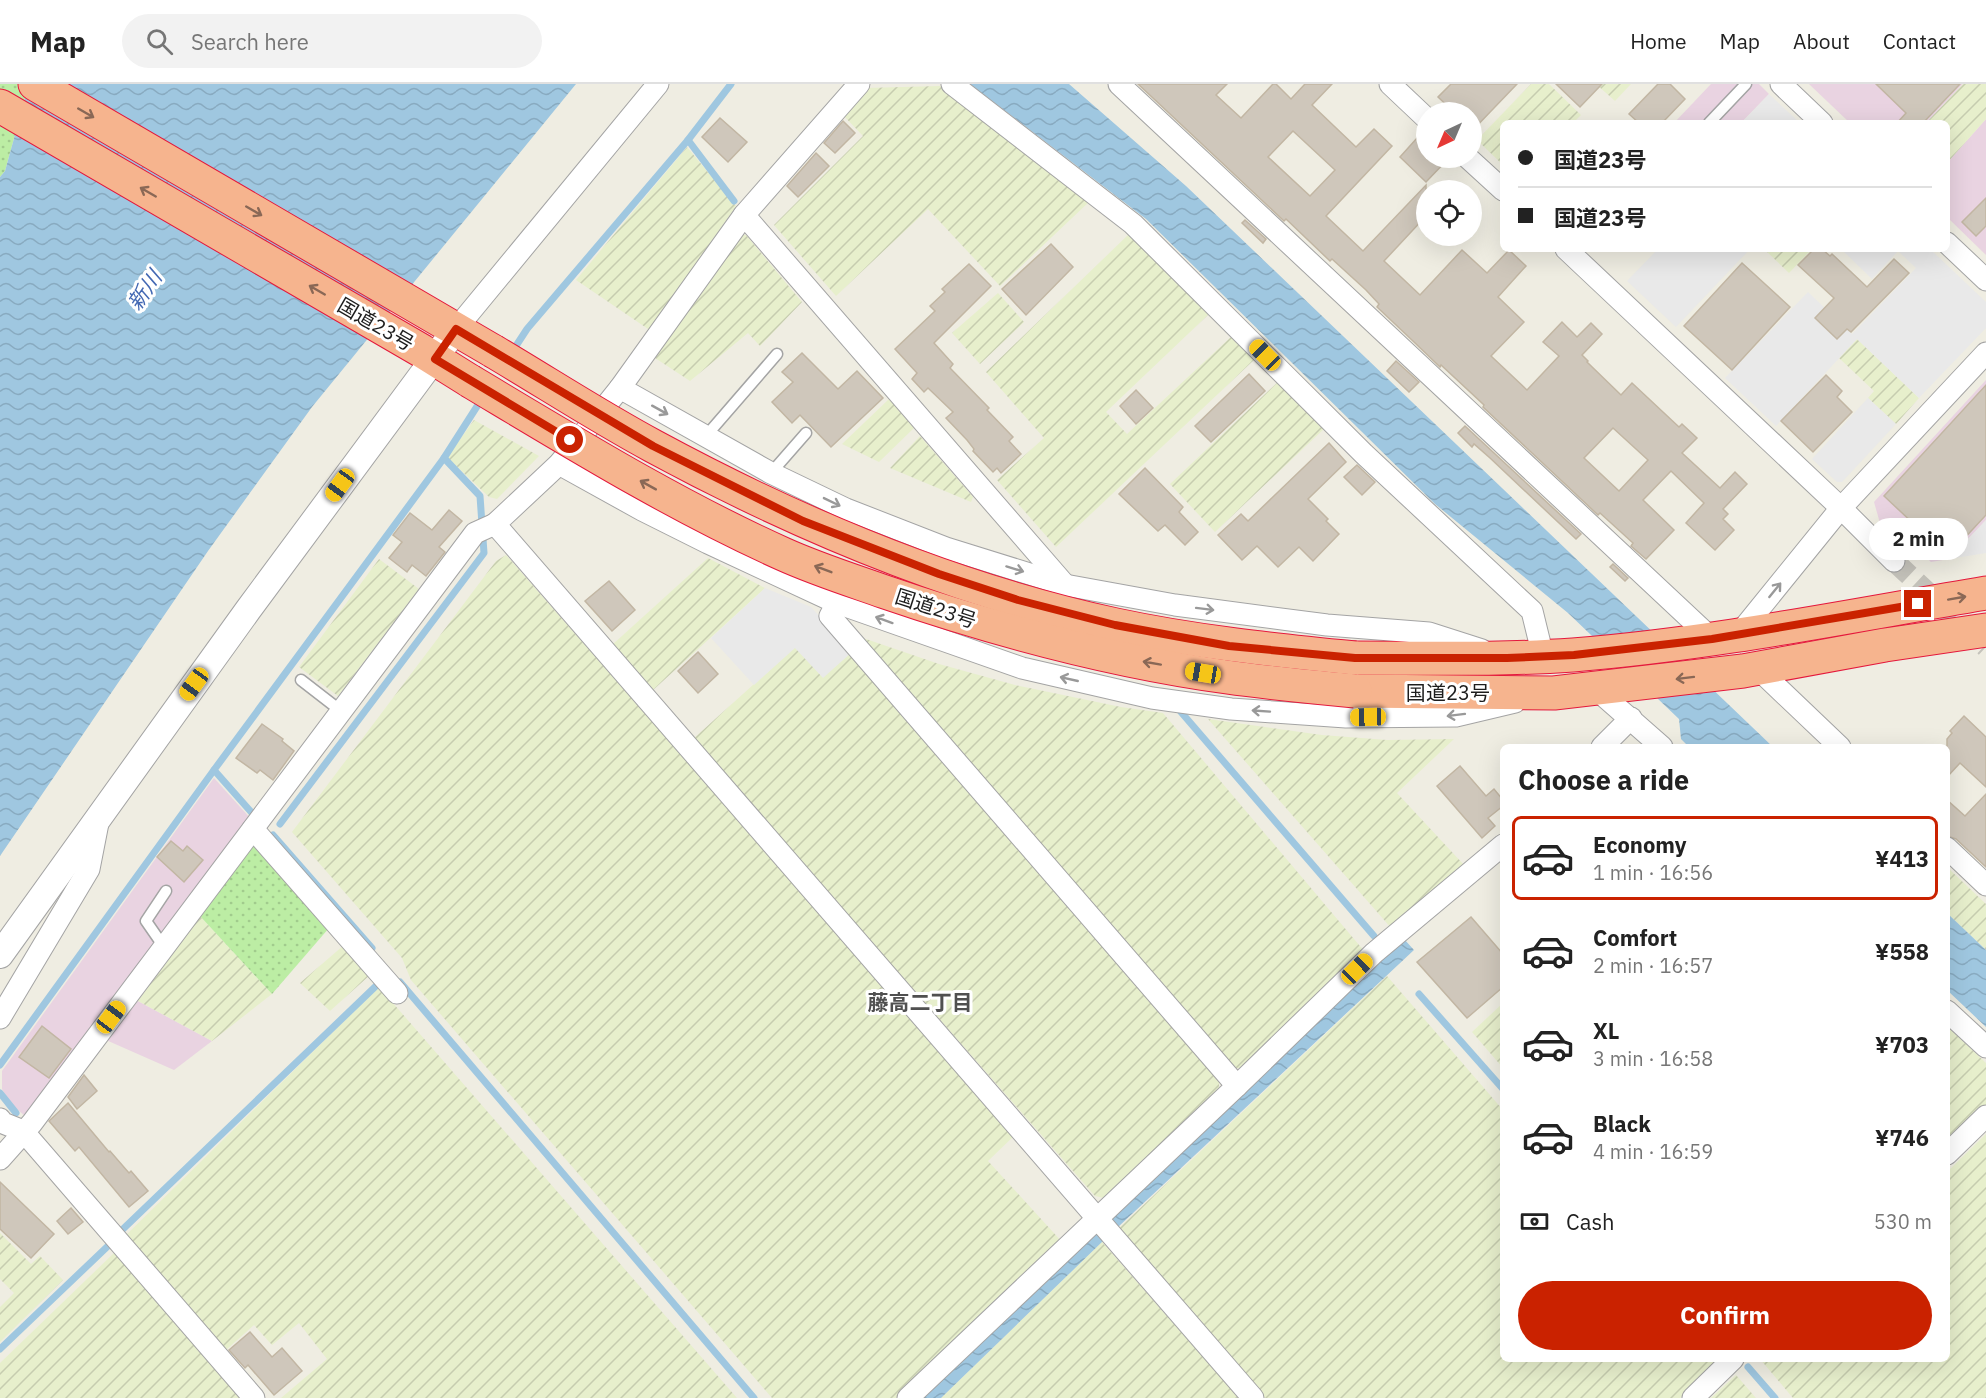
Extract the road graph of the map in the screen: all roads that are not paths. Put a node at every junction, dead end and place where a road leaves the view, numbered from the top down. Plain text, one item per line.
1 (35, 84) edge
2 (658, 84) edge
3 (859, 84) edge
4 (952, 84) edge
5 (1119, 84) edge
6 (1390, 84) edge
7 (1746, 84) edge
8 (1781, 84) edge
9 (0, 106) edge
10 (1416, 109) edge
11 (1713, 120) edge
12 (1819, 120) edge
13 (1479, 168) edge
14 (1500, 187) edge
15 (744, 215) junction
16 (1950, 246) edge
17 (1569, 252) edge
18 (1986, 280) edge
19 (450, 326) junction
20 (1986, 353) edge
21 (777, 354) dead end
22 (429, 355) junction
23 (620, 388) junction
24 (806, 433) dead end
25 (706, 436) junction
26 (559, 464) junction
27 (771, 472) junction
28 (1842, 508) junction
29 (487, 528) junction
30 (1894, 561) tunnel mouth
31 (1065, 585) junction
32 (1986, 593) edge
33 (837, 603) junction
34 (1986, 630) edge
35 (1725, 637) junction
36 (1986, 645) edge
37 (1558, 656) junction
38 (1812, 657) junction
39 (1507, 658) junction
40 (1750, 670) junction
41 (301, 680) dead end
42 (1596, 689) junction
43 (1554, 693) junction
44 (341, 711) junction
45 (1631, 718) junction
46 (1605, 744) edge
47 (1659, 744) edge
48 (1836, 744) edge
49 (100, 815) junction
50 (253, 829) junction
51 (1500, 848) edge
52 (1950, 851) edge
53 (1986, 885) edge
54 (166, 891) dead end
55 (164, 947) junction
56 (0, 955) edge
57 (397, 993) dead end
58 (1950, 1014) edge
59 (0, 1018) edge
60 (1986, 1047) edge
61 (1237, 1086) junction
62 (1986, 1116) edge
63 (0, 1119) edge
64 (23, 1131) junction
65 (1950, 1151) edge
66 (0, 1159) edge
67 (1104, 1227) junction
68 (1730, 1362) edge
69 (254, 1398) edge
70 (908, 1398) edge
71 (1253, 1398) edge
72 (1693, 1398) edge

1 -> 19 highway, 国道23号
2 - 19 street
3 - 15 street
4 - 37 street
5 - 35 street
6 - 10 street
7 - 11 lane
8 - 12 street
22 -> 9 highway, 国道23号
13 - 14 street
15 - 23 street
15 - 31 street
16 - 18 street
17 - 28 street
19 - 22 street
19 - 39 highway, 国道23号, bridge
20 - 28 street
21 - 25 lane
43 -> 22 highway, 国道23号, bridge
22 - 49 street
23 -> 25 street
23 - 26 street
24 - 27 lane
25 - 27 street
26 - 29 street
26 - 33 street
27 -> 31 street
28 - 30 street
35 -> 28 street
29 - 44 street
29 - 67 street
31 -> 39 street
35 -> 32 highway, 国道23号
43 -> 33 street
33 - 61 street
34 - 38 highway, 国道23号
35 - 37 highway, 国道23号
36 - 38 highway
37 - 39 highway, 国道23号
38 - 40 highway, 国道23号
40 -> 42 highway, 国道23号
40 - 48 street
41 - 44 lane
42 - 43 highway, 国道23号
42 - 45 street
44 - 50 street
45 - 46 street
45 - 47 street
49 - 56 street
49 - 59 street
50 - 55 street
50 - 57 street
51 - 61 street
52 - 53 street
54 - 55 lane
55 - 64 street
58 - 60 street
61 - 67 street
62 - 65 street
63 - 64 street
64 - 66 street
64 - 69 street
67 - 70 street
67 - 71 street
68 - 72 street

